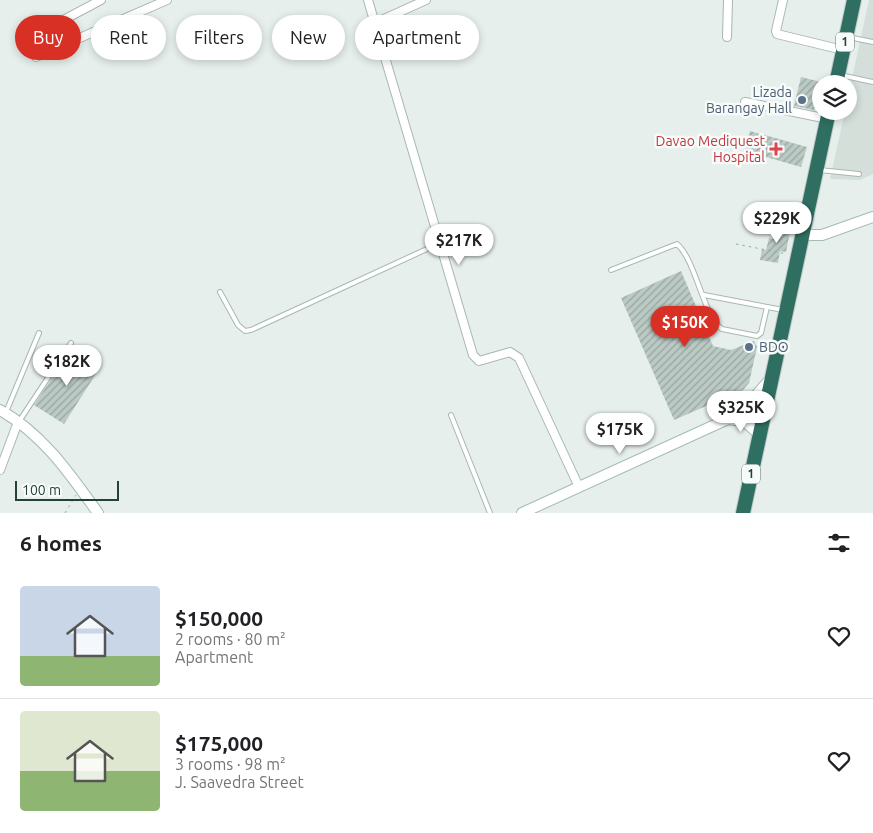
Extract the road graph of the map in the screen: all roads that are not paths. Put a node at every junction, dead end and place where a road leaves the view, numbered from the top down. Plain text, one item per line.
1 (102, 0) edge
2 (166, 0) edge
3 (368, 0) edge
4 (426, 0) edge
5 (728, 0) edge
6 (783, 0) edge
7 (852, 1) edge
8 (73, 15) edge
9 (373, 15) edge
10 (393, 15) edge
11 (81, 37) edge
12 (727, 37) dead end
13 (873, 42) edge
14 (844, 43) junction
15 (386, 60) edge
16 (838, 75) edge
17 (857, 81) edge
18 (873, 82) edge
19 (745, 102) dead end
20 (812, 112) edge
21 (827, 120) edge
22 (816, 170) junction
23 (859, 174) dead end
24 (873, 217) edge
25 (803, 235) junction
26 (440, 243) junction
27 (611, 270) dead end
28 (220, 292) dead end
29 (704, 295) junction
30 (767, 307) junction
31 (786, 311) junction
32 (39, 333) dead end
33 (71, 343) dead end
34 (772, 376) junction
35 (3, 412) edge
36 (451, 415) dead end
37 (728, 419) junction
38 (18, 422) junction
39 (760, 435) junction
40 (0, 470) edge
41 (579, 487) junction
42 (98, 513) edge
43 (490, 513) edge
44 (523, 513) edge
45 (743, 513) edge

1 - 8 street
2 - 11 street
3 - 9 street
4 - 10 street
5 - 12 street
6 - 14 street
7 - 14 highway, 1
13 - 14 lane
14 - 16 highway, 1
15 - 26 street
17 - 18 lane
19 - 20 street
21 - 22 highway, 1
22 - 23 lane
22 - 25 highway, 1
24 - 25 main road
25 - 31 highway, 1
26 - 28 lane
26 - 41 street
27 - 29 lane
29 - 30 lane
29 - 30 lane
30 - 31 lane
31 - 34 highway, 1
32 - 35 lane
33 - 38 lane
34 - 37 main road
34 - 39 highway, 1
35 - 38 main road
36 - 43 lane
37 - 39 main road
37 - 41 main road
38 - 40 street
38 - 42 main road
39 - 45 highway, 1
41 - 44 main road

